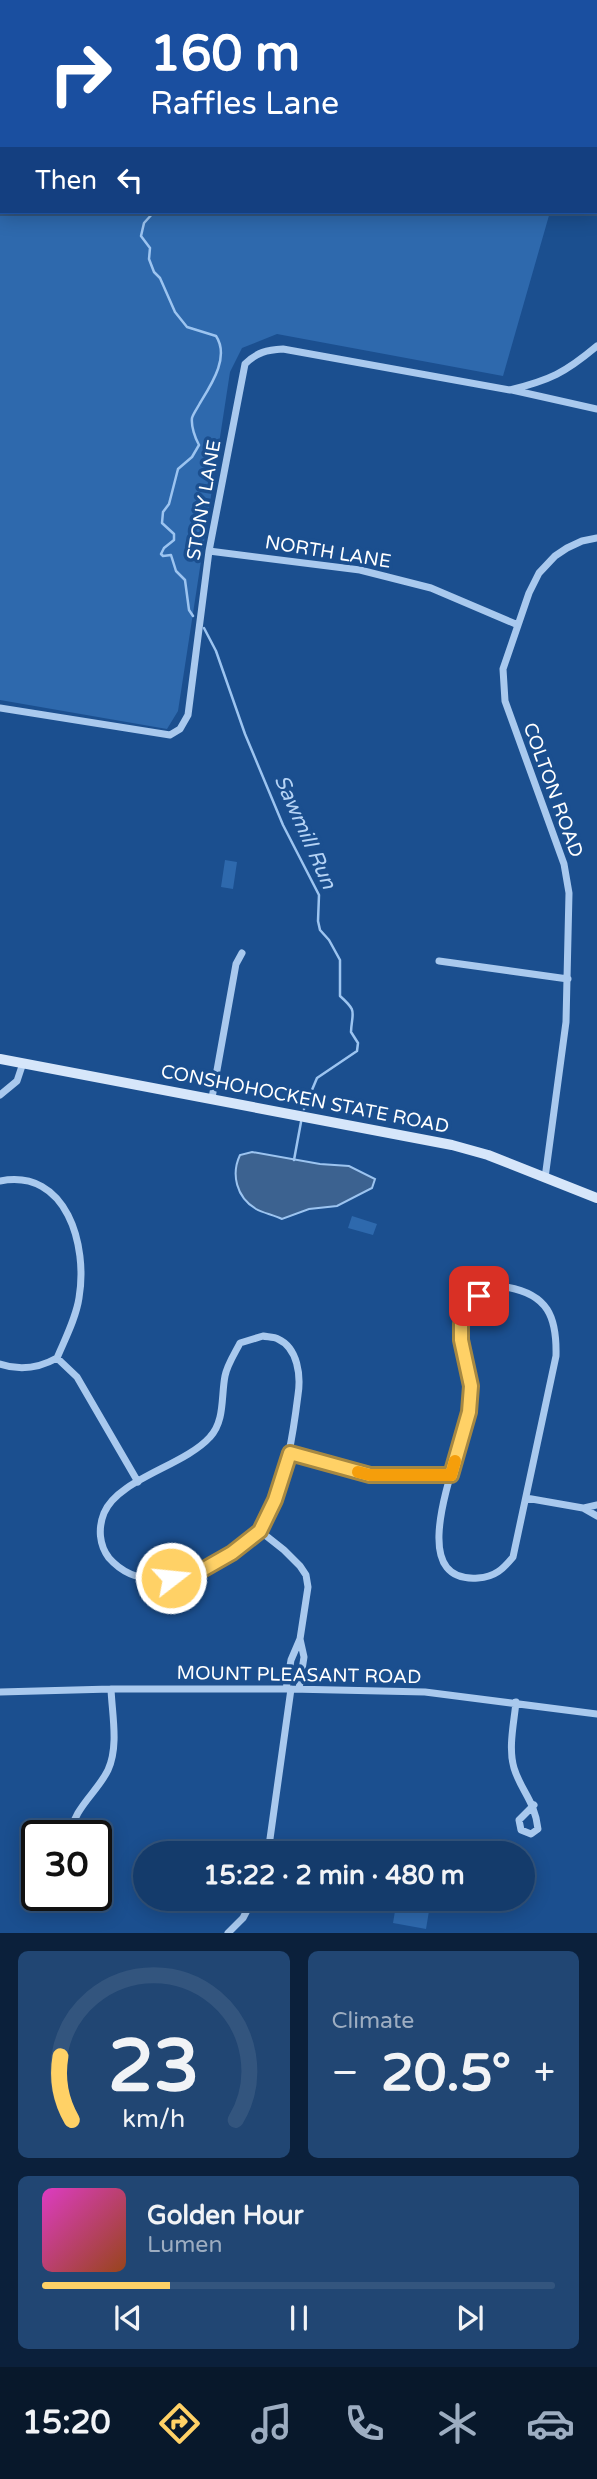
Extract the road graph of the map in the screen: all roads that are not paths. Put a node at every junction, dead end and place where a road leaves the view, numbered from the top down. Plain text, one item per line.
1 (597, 346) edge
2 (510, 390) junction
3 (597, 409) edge
4 (597, 538) edge
5 (209, 551) junction
6 (518, 625) junction
7 (0, 708) edge
8 (242, 953) dead end
9 (439, 961) dead end
10 (568, 979) junction
11 (0, 1059) edge
12 (23, 1063) junction
13 (0, 1095) edge
14 (212, 1098) junction
15 (545, 1178) junction
16 (0, 1181) edge
17 (597, 1198) edge
18 (57, 1358) junction
19 (0, 1364) edge
20 (290, 1453) junction
21 (451, 1475) junction
22 (138, 1482) junction
23 (526, 1498) junction
24 (597, 1505) edge
25 (583, 1508) junction
26 (597, 1516) edge
27 (260, 1531) junction
28 (300, 1639) junction
29 (111, 1689) junction
30 (292, 1689) junction
31 (0, 1692) edge
32 (516, 1702) junction
33 (596, 1713) edge
34 (534, 1805) dead end
35 (76, 1820) edge
36 (270, 1841) edge
37 (247, 1911) edge
38 (228, 1933) edge

1 - 2 street, STONY LANE
2 - 3 street, STONY LANE
2 - 5 street, STONY LANE
4 - 6 street, COLTON ROAD
5 - 6 street, NORTH LANE
5 - 7 street, STONY LANE
6 - 10 street, COLTON ROAD
8 - 14 street
9 - 10 street
10 - 15 street, COLTON ROAD
11 - 12 main road, CONSHOHOCKEN STATE ROAD
12 - 13 street
12 - 14 main road, CONSHOHOCKEN STATE ROAD
14 - 15 main road, CONSHOHOCKEN STATE ROAD
15 - 17 main road, CONSHOHOCKEN STATE ROAD
16 - 18 street
18 - 19 street
18 - 22 street
20 - 21 street
20 - 22 street
20 - 27 street
21 - 23 street
21 - 23 street
22 - 27 street
23 - 25 street
24 - 25 street
25 - 26 street
27 - 28 street
28 - 30 street
28 - 30 street
29 - 30 street, MOUNT PLEASANT ROAD
29 - 31 street, MOUNT PLEASANT ROAD
29 - 35 street
30 - 32 street, MOUNT PLEASANT ROAD
30 - 36 street
32 - 33 street, MOUNT PLEASANT ROAD
32 - 34 street
37 - 38 street

